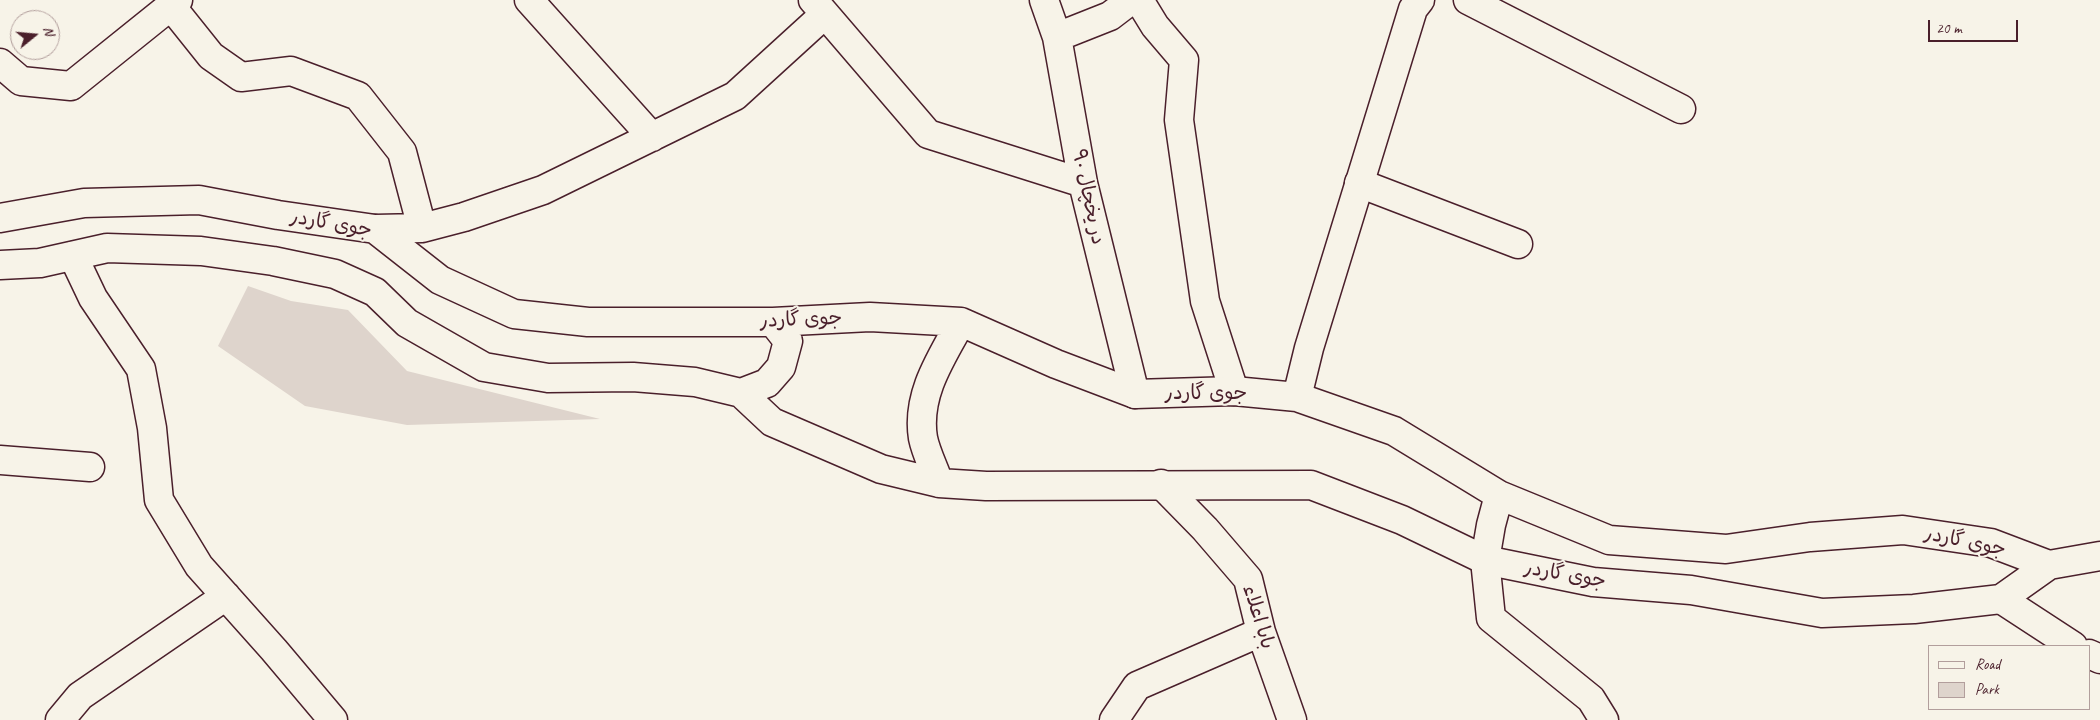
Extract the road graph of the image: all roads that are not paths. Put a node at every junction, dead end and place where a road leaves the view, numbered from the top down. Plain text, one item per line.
1 (529, 0) edge
2 (1044, 0) edge
3 (1131, 0) edge
4 (1138, 0) edge
5 (1420, 0) edge
6 (1468, 0) edge
7 (174, 3) edge
8 (819, 7) edge
9 (1057, 37) junction
10 (0, 63) edge
11 (1681, 109) dead end
12 (652, 138) junction
13 (1084, 183) junction
14 (1359, 183) junction
15 (0, 218) edge
16 (422, 228) junction
17 (375, 229) junction
18 (1518, 244) dead end
19 (73, 256) junction
20 (4, 270) edge
21 (773, 322) junction
22 (961, 322) junction
23 (1234, 391) junction
24 (741, 392) junction
25 (1136, 394) junction
26 (1297, 397) junction
27 (0, 460) edge
28 (90, 467) dead end
29 (939, 483) junction
30 (1161, 484) junction
31 (1499, 495) junction
32 (2100, 556) edge
33 (1485, 560) junction
34 (2049, 565) junction
35 (226, 596) junction
36 (2001, 599) junction
37 (1261, 632) junction
38 (2071, 645) edge
39 (60, 720) edge
40 (332, 720) edge
41 (1114, 720) edge
42 (1292, 720) edge
43 (1604, 720) edge

1 - 12 street
2 - 9 street, در یخچال ۹۰
3 - 9 street
4 - 23 street
5 - 14 street
6 - 11 street
7 - 10 street
7 - 16 street
8 - 12 street
8 - 13 street
9 - 13 street, در یخچال ۹۰
12 - 16 street
13 - 25 street, در یخچال ۹۰
14 - 18 street
14 - 26 street
15 - 17 street, جوی گاردر
16 - 17 street
17 - 21 street, جوی گاردر
19 - 20 street
19 - 24 street
19 - 35 street
21 - 22 street, جوی گاردر
21 - 24 street
22 - 25 street, جوی گاردر
22 - 29 street
23 - 25 street, جوی گاردر
23 - 26 street, جوی گاردر
24 - 29 street, جوی گاردر
26 - 31 street, جوی گاردر
27 - 28 street
29 - 30 street, جوی گاردر
30 - 33 street, جوی گاردر
30 - 37 street, بابا اعلاء
31 - 33 street
31 - 34 street, جوی گاردر
32 - 34 street
33 - 36 street, جوی گاردر
33 - 43 street
34 - 36 street, جوی گاردر
35 - 39 street
35 - 40 street
36 - 38 street
37 - 41 street
37 - 42 street, بابا اعلاء

